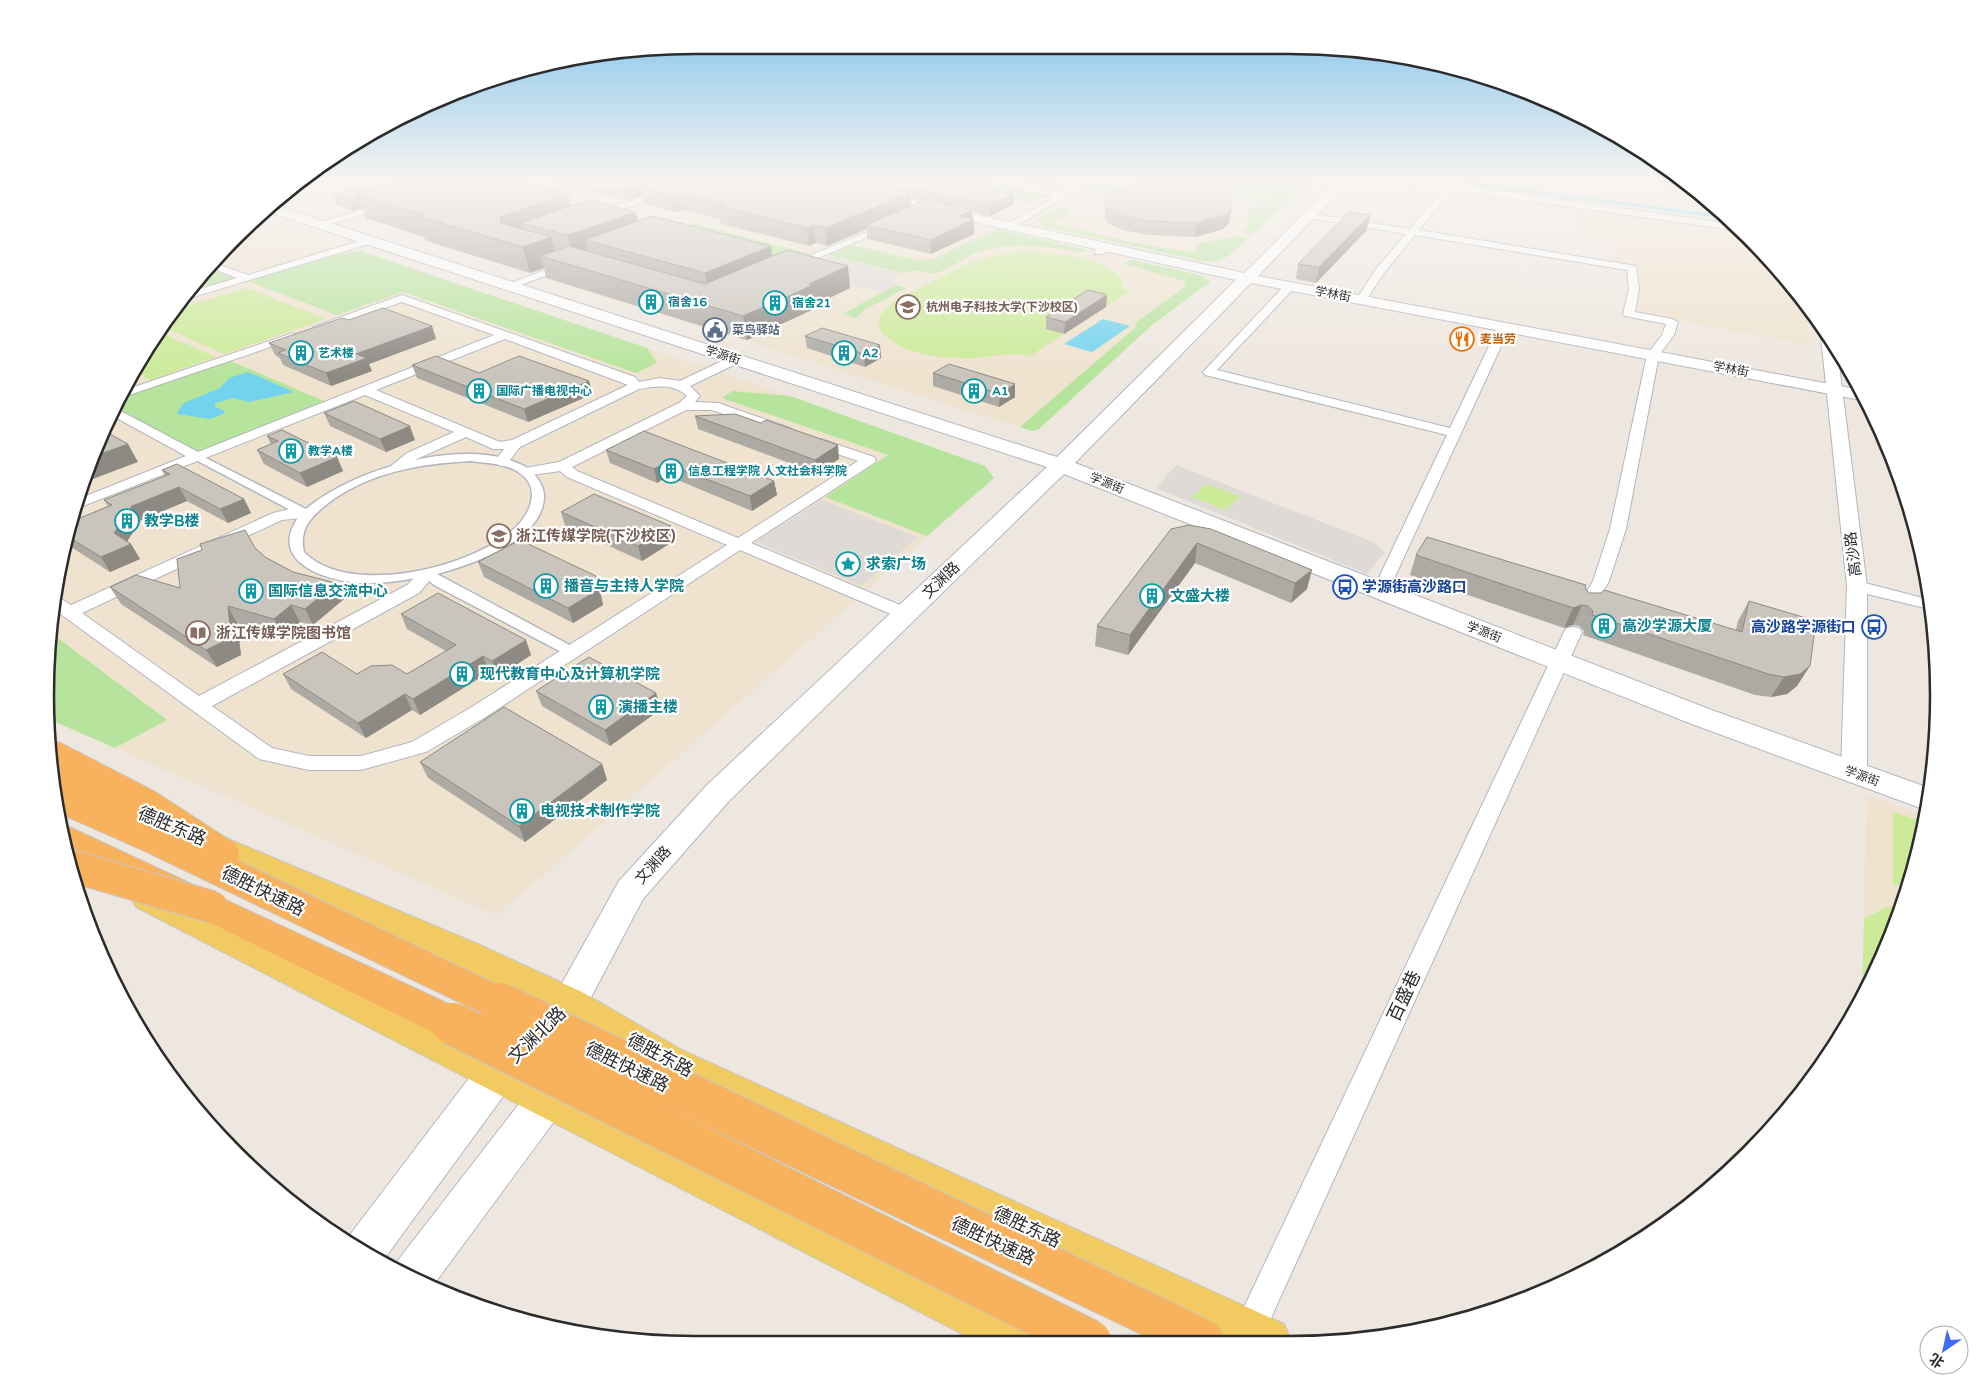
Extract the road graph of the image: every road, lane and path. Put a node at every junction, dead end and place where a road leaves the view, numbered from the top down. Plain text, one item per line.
1 (353, 246) edge
2 (385, 246) edge
3 (394, 246) edge
4 (839, 246) edge
5 (1088, 246) edge
6 (1279, 246) edge
7 (1402, 246) edge
8 (1497, 246) edge
9 (556, 256) edge
10 (218, 267) edge
11 (777, 272) edge
12 (537, 275) joint
13 (247, 278) junction
14 (1247, 278) junction
15 (512, 284) junction
16 (1290, 286) junction
17 (195, 294) edge
18 (1361, 300) junction
19 (1504, 327) junction
20 (504, 335) junction
21 (1830, 351) edge
22 (1653, 355) junction
23 (736, 359) junction
24 (682, 385) junction
25 (636, 386) junction
26 (1834, 389) junction
27 (365, 390) junction
28 (130, 392) edge
29 (1855, 394) edge
30 (684, 406) junction
31 (119, 414) edge
32 (466, 432) junction
33 (1456, 433) junction
34 (515, 444) junction
35 (198, 457) junction
36 (1064, 461) junction
37 (501, 462) junction
38 (563, 466) junction
39 (397, 467) junction
40 (525, 472) junction
41 (84, 502) edge
42 (307, 514) junction
43 (738, 544) junction
44 (428, 573) junction
45 (1856, 586) junction
46 (1382, 588) junction
47 (1924, 603) edge
48 (60, 605) edge
49 (1586, 607) edge
50 (69, 612) junction
51 (906, 614) junction
52 (1573, 632) dead end
53 (572, 652) junction
54 (1560, 657) junction
55 (198, 705) junction
56 (57, 759) edge
57 (1854, 767) junction
58 (59, 777) edge
59 (1924, 785) edge
60 (1922, 796) edge
61 (62, 797) edge
62 (70, 838) edge
63 (77, 863) edge
64 (78, 868) edge
65 (212, 907) junction
66 (312, 914) junction
67 (569, 1003) junction
68 (496, 1074) junction
69 (547, 1099) junction
70 (367, 1245) edge
71 (415, 1272) edge
72 (1013, 1336) edge
73 (1080, 1336) edge
74 (1194, 1336) edge
75 (1259, 1336) edge

1 - 13 street
2 - 15 main road, 学源街
3 - 15 main road, 学源街
4 - 11 street
5 - 14 main road, 学林街
6 - 14 main road, 文渊路
7 - 18 street
8 - 22 street
9 - 12 street
10 - 13 street
12 - 15 street
13 - 17 street
14 - 16 main road, 学林街
14 - 36 main road, 文渊路
15 - 23 main road, 学源街
15 - 36 main road, 学源街
16 - 18 main road, 学林街
16 - 33 street
18 - 19 main road, 学林街
19 - 22 main road, 学林街
19 - 33 street
20 - 25 street
20 - 27 street
20 - 28 street
21 - 26 street, 高沙路
22 - 26 main road, 学林街
22 - 49 street
23 - 24 street
23 - 36 main road, 学源街
24 - 25 street
24 - 30 street
25 - 34 street
26 - 29 main road, 学林街
26 - 45 street, 高沙路
27 - 32 street
27 - 35 street
30 - 38 street
30 - 43 street
31 - 35 street
32 - 34 street
32 - 39 street
33 - 46 street
34 - 37 street
35 - 41 street
35 - 42 street
36 - 46 main road, 学源街
36 - 51 main road, 文渊路
37 - 39 street
37 - 40 street
38 - 40 street
38 - 43 street
39 - 42 street
40 - 44 street
42 - 44 street
42 - 50 street
43 - 51 street
43 - 53 street
44 - 53 street
44 - 55 street
45 - 47 street
45 - 57 street, 高沙路
46 - 54 main road, 学源街
48 - 50 street
50 - 55 street
51 - 67 main road, 文渊路
52 - 54 street, 百盛巷
53 - 55 street
54 - 57 main road, 学源街
54 - 75 street, 百盛巷
56 - 66 highway, bridge
57 - 59 main road, 学源街
57 - 60 main road, 学源街
58 - 67 main road, 德胜东路
61 - 66 highway, 德胜快速路, bridge
62 - 65 highway, bridge
63 - 68 main road
64 - 65 highway, bridge
65 - 73 highway, bridge
66 - 74 highway, 德胜快速路, bridge
67 - 68 main road, 文渊北路
67 - 69 main road, 文渊北路
67 - 75 main road, 德胜东路
68 - 69 main road
68 - 70 main road, 文渊北路
69 - 71 main road, 文渊北路
69 - 72 main road

